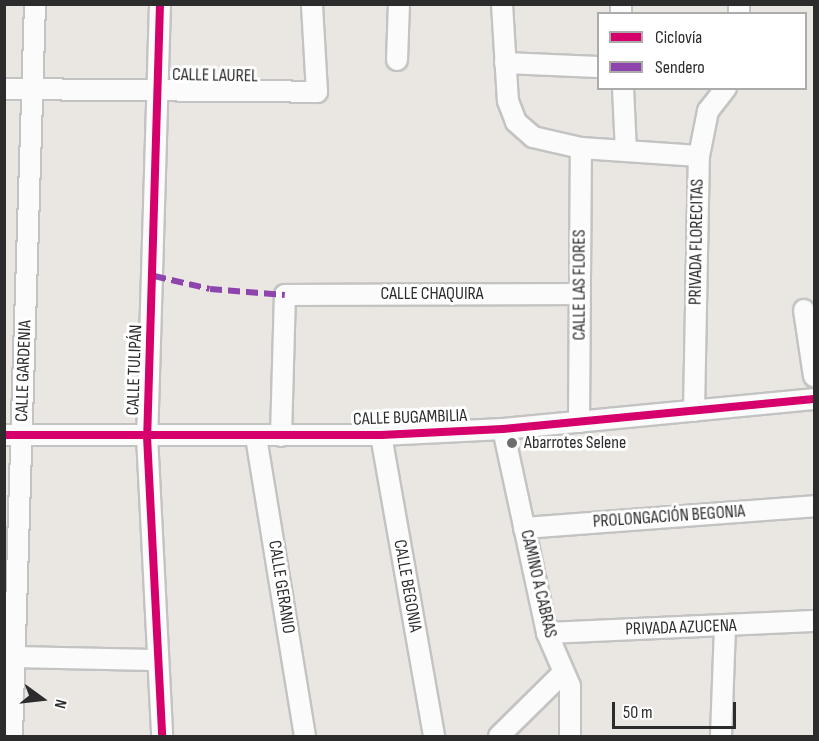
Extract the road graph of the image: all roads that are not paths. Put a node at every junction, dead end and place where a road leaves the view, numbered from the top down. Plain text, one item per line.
1 (35, 4) edge
2 (160, 4) edge
3 (312, 4) edge
4 (399, 4) edge
5 (502, 4) edge
6 (398, 60) dead end
7 (506, 63) junction
8 (597, 67) edge
9 (4, 89) edge
10 (33, 89) junction
11 (158, 90) junction
12 (623, 90) edge
13 (724, 90) edge
14 (581, 148) junction
15 (626, 151) junction
16 (699, 156) junction
17 (579, 294) junction
18 (804, 310) dead end
19 (814, 376) edge
20 (814, 399) edge
21 (694, 411) junction
22 (579, 422) junction
23 (503, 429) junction
24 (13, 435) edge
25 (281, 435) junction
26 (381, 435) junction
27 (147, 436) junction
28 (256, 437) junction
29 (814, 506) edge
30 (524, 528) junction
31 (814, 621) edge
32 (725, 627) junction
33 (547, 633) junction
34 (13, 657) junction
35 (154, 660) junction
36 (564, 672) junction
37 (12, 736) edge
38 (162, 736) edge
39 (305, 736) edge
40 (434, 736) edge
41 (499, 736) edge
42 (570, 736) edge
43 (721, 736) edge

1 - 10 street, CALLE GARDENIA
2 - 11 street, CALLE TULIPÁN
3 - 11 street, CALLE LAUREL
4 - 6 street
5 - 7 street, PRIVADA FLORECITAS
7 - 8 street
7 - 14 street, PRIVADA FLORECITAS
9 - 10 street, CALLE LAUREL
10 - 11 street, CALLE LAUREL
10 - 24 street, CALLE GARDENIA
11 - 27 street, CALLE TULIPÁN
12 - 15 street
13 - 16 street
14 - 15 street, PRIVADA FLORECITAS
14 - 17 street, CALLE LAS FLORES
15 - 16 street, PRIVADA FLORECITAS
16 - 21 street, PRIVADA FLORECITAS
17 - 22 street, CALLE LAS FLORES
17 - 25 street, CALLE CHAQUIRA
18 - 19 street
20 - 21 street, CALLE BUGAMBILIA
21 - 22 street, CALLE BUGAMBILIA
22 - 23 street, CALLE BUGAMBILIA
23 - 26 street, CALLE BUGAMBILIA
23 - 30 street, CAMINO A CABRAS
24 - 27 street, CALLE BUGAMBILIA
24 - 34 street, CALLE GARDENIA
25 - 26 street, CALLE BUGAMBILIA
25 - 28 street, CALLE BUGAMBILIA
26 - 40 street, CALLE BEGONIA
27 - 28 street, CALLE BUGAMBILIA
27 - 35 street, CALLE TULIPÁN
28 - 39 street, CALLE GERANIO
29 - 30 street, PROLONGACIÓN BEGONIA
30 - 33 street, CAMINO A CABRAS
31 - 32 street, PRIVADA AZUCENA
32 - 33 street, PRIVADA AZUCENA
32 - 43 street
33 - 36 street, CAMINO A CABRAS
34 - 35 street
34 - 37 street, CALLE GARDENIA
35 - 38 street, CALLE TULIPÁN
36 - 41 street
36 - 42 street, CAMINO A CABRAS

